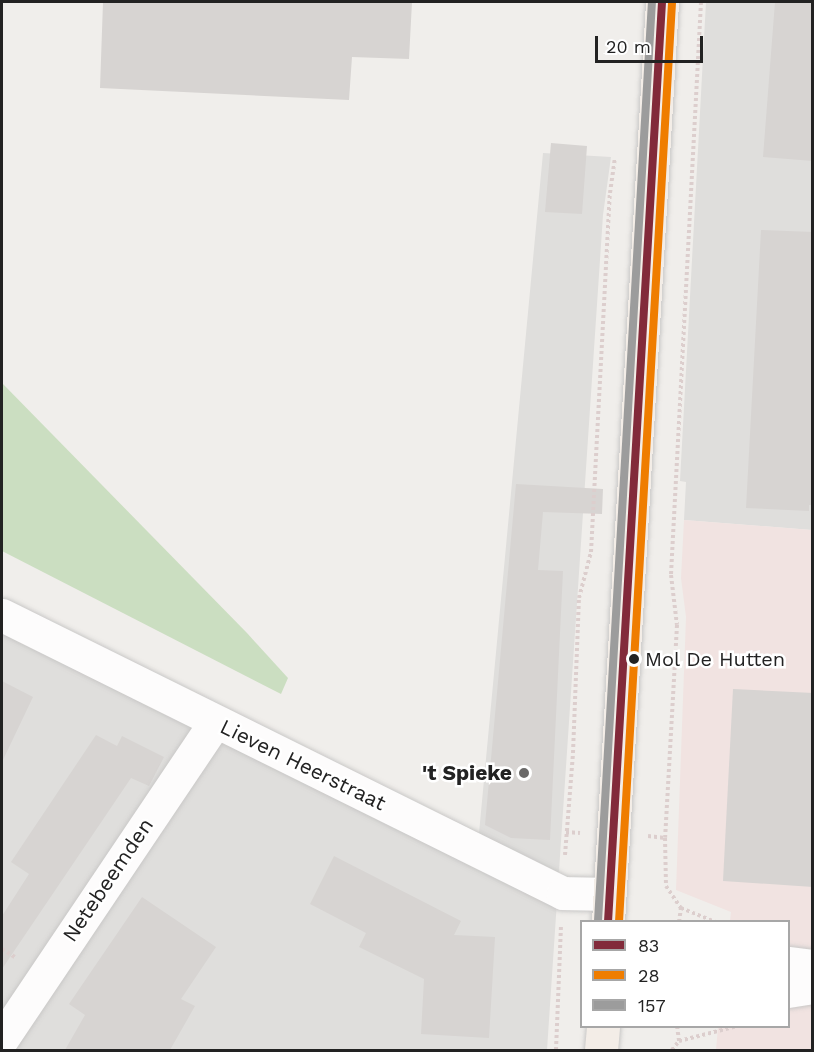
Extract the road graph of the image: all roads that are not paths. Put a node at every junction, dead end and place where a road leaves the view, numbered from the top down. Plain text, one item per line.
1 (662, 2) edge
2 (2, 617) edge
3 (215, 722) junction
4 (609, 908) edge
5 (790, 963) edge
6 (813, 966) edge
7 (813, 987) edge
8 (790, 990) edge
9 (603, 1028) edge
10 (2, 1039) edge
11 (601, 1050) edge

1 - 4 main road
2 - 3 street, Lieven Heerstraat
3 - 4 street, Lieven Heerstraat
3 - 10 street, Netebeemden
5 - 6 street
7 - 8 street
9 - 11 main road

